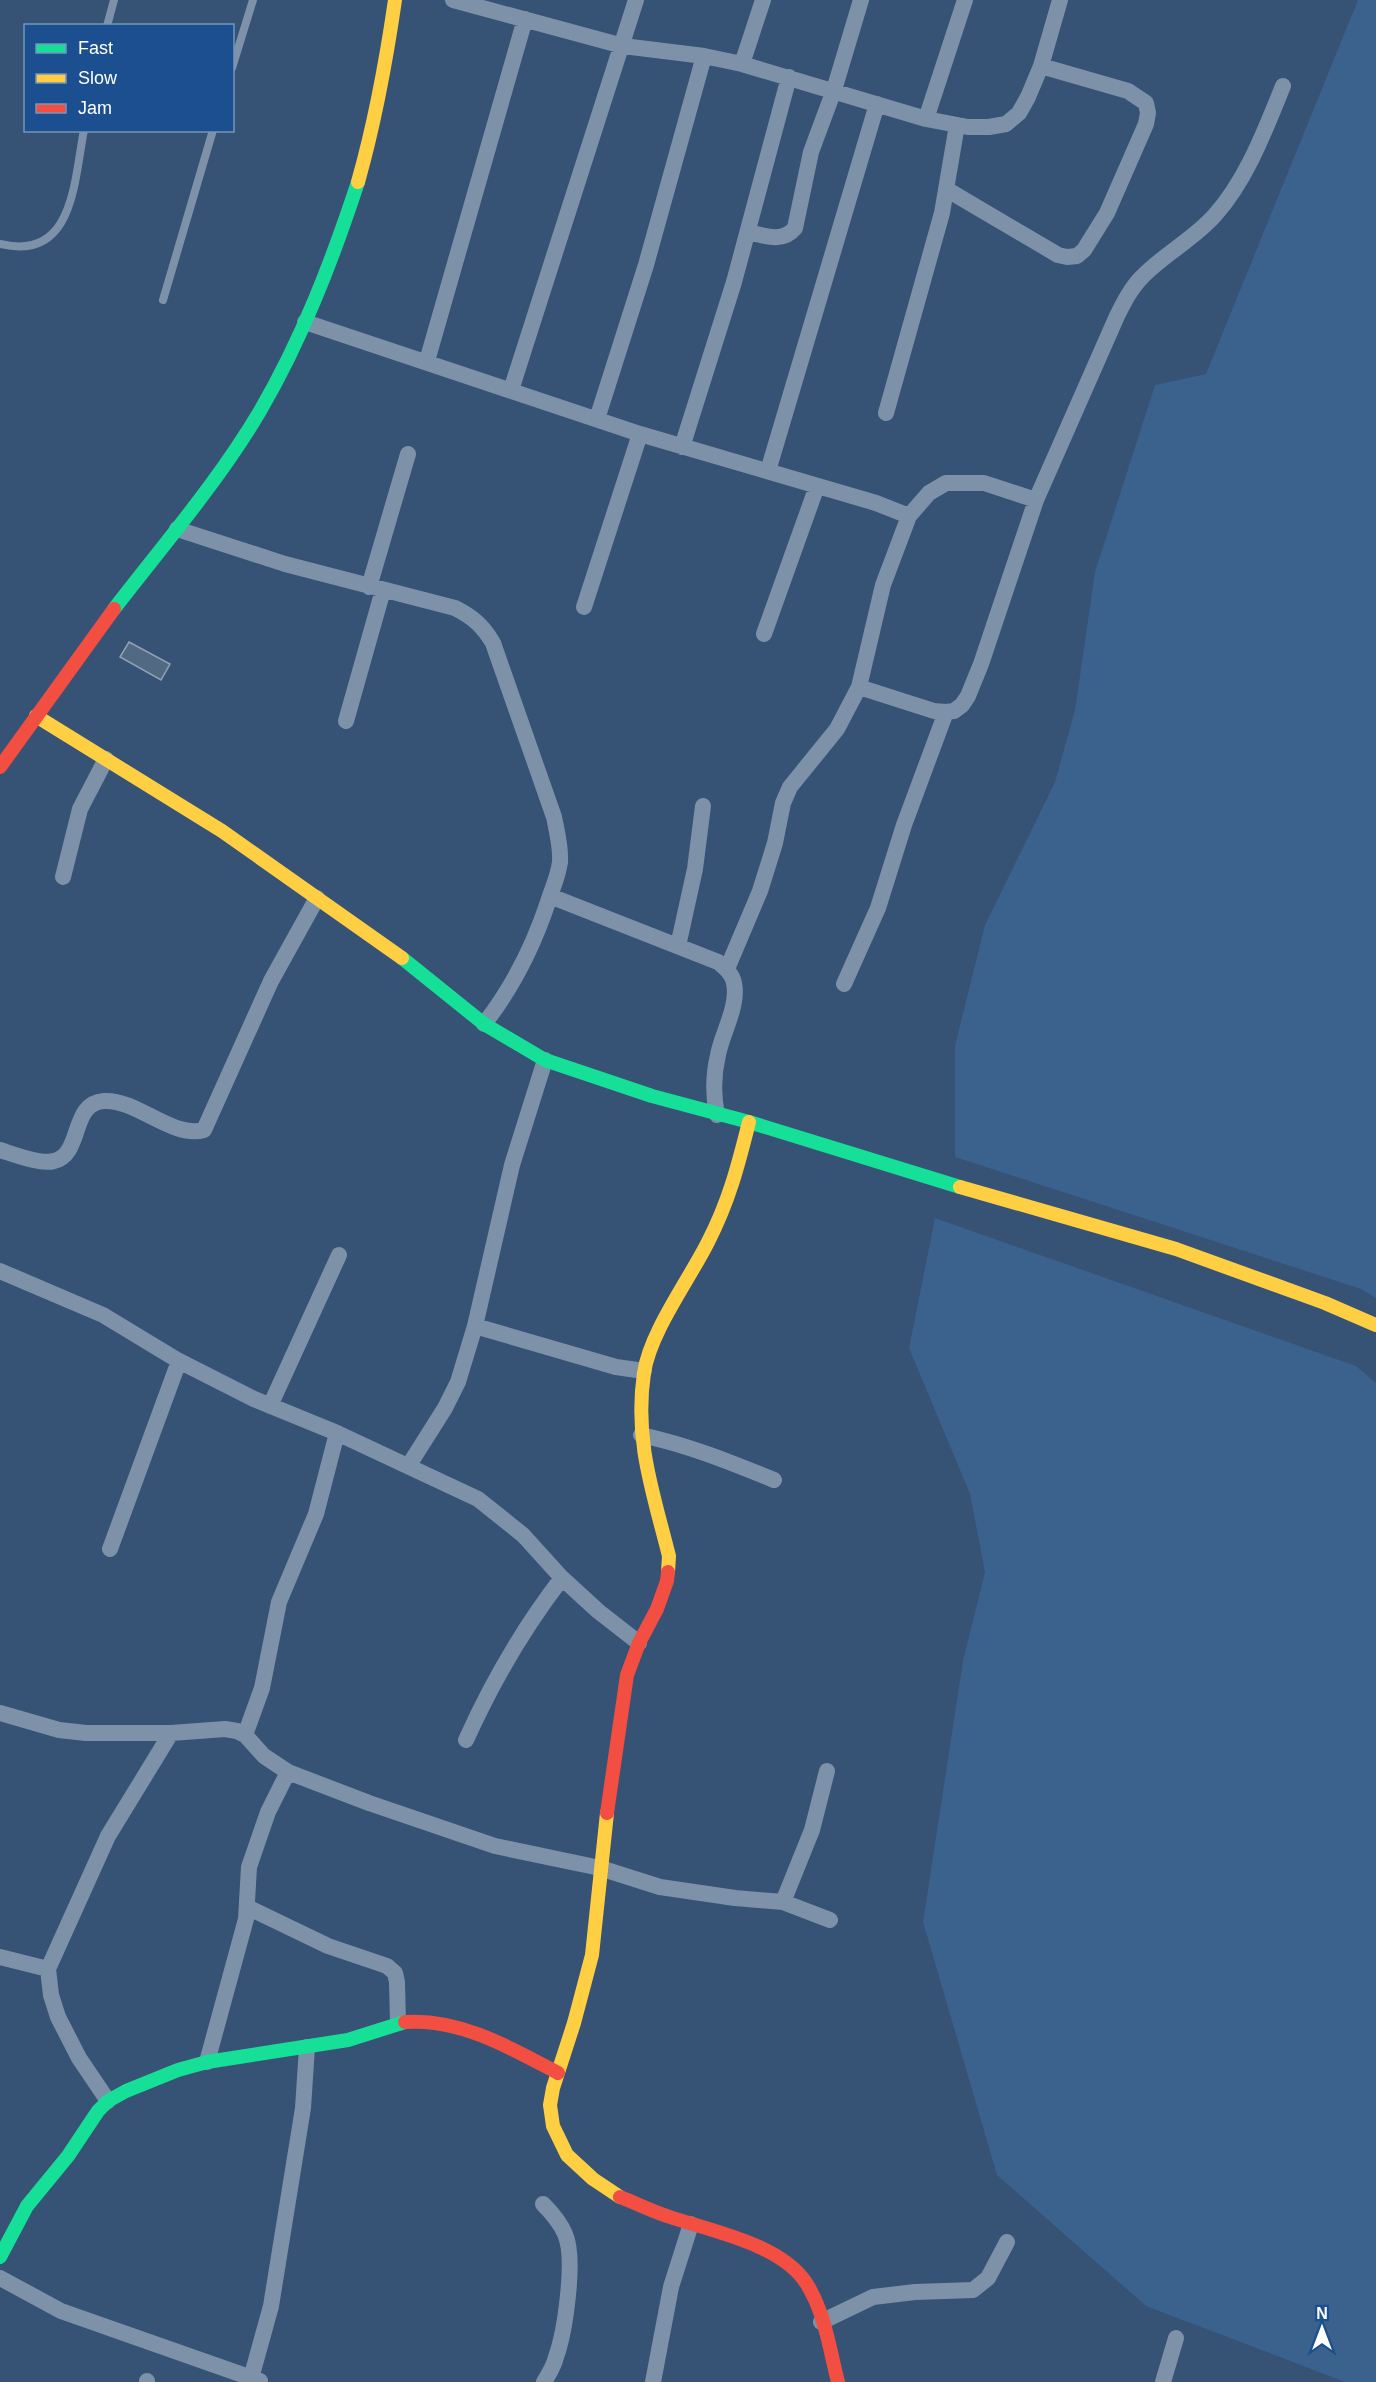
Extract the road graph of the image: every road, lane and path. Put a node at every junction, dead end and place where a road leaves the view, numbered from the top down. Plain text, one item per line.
1 (114, 0) edge
2 (253, 0) edge
3 (395, 0) edge
4 (453, 0) edge
5 (636, 0) edge
6 (763, 0) edge
7 (861, 0) edge
8 (965, 0) edge
9 (1060, 0) edge
10 (525, 19) junction
11 (108, 24) edge
12 (623, 46) junction
13 (704, 56) junction
14 (234, 62) edge
15 (742, 64) junction
16 (1041, 66) junction
17 (789, 77) junction
18 (1283, 86) dead end
19 (834, 90) junction
20 (877, 105) junction
21 (926, 119) junction
22 (957, 125) junction
23 (84, 132) edge
24 (212, 132) edge
25 (946, 189) junction
26 (748, 232) junction
27 (0, 244) edge
28 (163, 300) dead end
29 (305, 322) junction
30 (427, 361) junction
31 (511, 390) junction
32 (886, 413) dead end
33 (597, 419) junction
34 (640, 434) junction
35 (682, 447) junction
36 (408, 454) dead end
37 (768, 471) junction
38 (817, 486) junction
39 (1036, 500) junction
40 (909, 516) junction
41 (177, 529) junction
42 (376, 589) junction
43 (584, 607) dead end
44 (764, 634) dead end
45 (859, 687) junction
46 (946, 712) junction
47 (36, 716) junction
48 (346, 721) dead end
49 (106, 759) junction
50 (0, 767) edge
51 (703, 806) dead end
52 (63, 877) dead end
53 (550, 896) junction
54 (317, 898) junction
55 (678, 946) junction
56 (727, 969) junction
57 (844, 984) dead end
58 (484, 1024) junction
59 (545, 1060) junction
60 (717, 1115) junction
61 (749, 1122) junction
62 (0, 1150) edge
63 (339, 1255) dead end
64 (0, 1271) edge
65 (1376, 1325) edge
66 (475, 1326) junction
67 (179, 1361) junction
68 (644, 1371) junction
69 (270, 1406) junction
70 (337, 1433) junction
71 (641, 1435) junction
72 (409, 1465) junction
73 (774, 1480) dead end
74 (110, 1549) dead end
75 (562, 1578) junction
76 (639, 1643) junction
77 (0, 1713) edge
78 (171, 1733) junction
79 (245, 1735) junction
80 (466, 1740) dead end
81 (827, 1771) dead end
82 (288, 1772) junction
83 (600, 1868) junction
84 (783, 1902) junction
85 (247, 1907) junction
86 (830, 1920) dead end
87 (0, 1958) edge
88 (48, 1969) junction
89 (398, 2023) junction
90 (307, 2047) junction
91 (207, 2062) junction
92 (558, 2073) junction
93 (108, 2101) junction
94 (543, 2204) dead end
95 (691, 2224) junction
96 (1007, 2242) dead end
97 (0, 2257) edge
98 (0, 2277) edge
99 (821, 2322) junction
100 (1176, 2338) dead end
101 (254, 2381) edge
102 (544, 2382) edge
103 (653, 2382) edge
104 (838, 2382) edge
105 (1162, 2382) edge

1 - 11 lane
2 - 14 lane
3 - 29 street
4 - 10 street
5 - 12 street
6 - 15 street
7 - 19 street
8 - 21 street
9 - 16 street
10 - 12 street
10 - 30 street
12 - 13 street
12 - 31 street
13 - 15 street
13 - 33 street
15 - 17 street
16 - 22 street
16 - 25 street
17 - 19 street
17 - 26 street
18 - 39 street
19 - 20 street
19 - 26 street
20 - 21 street
20 - 37 street
21 - 22 street
22 - 25 street
23 - 27 lane
24 - 28 lane
25 - 32 street
26 - 35 street
29 - 30 street
29 - 41 street
30 - 31 street
31 - 33 street
33 - 34 street
34 - 35 street
34 - 43 street
35 - 37 street
36 - 42 street
37 - 38 street
38 - 40 street
38 - 44 street
39 - 40 street
39 - 46 street
40 - 45 street
41 - 42 street
41 - 47 street
42 - 48 street
42 - 53 street
45 - 46 street
45 - 56 street
46 - 57 street
47 - 49 street
47 - 50 street
49 - 52 street
49 - 54 street
51 - 55 street
53 - 55 street
53 - 58 street
54 - 58 street
54 - 62 street
55 - 56 street
56 - 60 street
58 - 59 street
59 - 60 street
59 - 66 street
60 - 61 street
61 - 65 street
61 - 68 street
63 - 69 street
64 - 67 street
66 - 68 street
66 - 72 street
67 - 69 street
67 - 74 street
68 - 71 street
69 - 70 street
70 - 72 street
70 - 79 street
71 - 73 street
71 - 76 street
72 - 75 street
75 - 76 street
75 - 80 street
76 - 83 street
77 - 78 street
78 - 79 street
78 - 88 street
79 - 82 street
81 - 84 street
82 - 83 street
82 - 85 street
83 - 84 street
83 - 92 street
84 - 86 street
85 - 89 street
85 - 91 street
87 - 88 street
88 - 93 street
89 - 90 street
89 - 92 street
90 - 91 street
90 - 101 street
91 - 93 street
92 - 95 street
93 - 97 street
94 - 102 street
95 - 99 street
95 - 103 street
96 - 99 street
98 - 101 street
99 - 104 street
100 - 105 street

